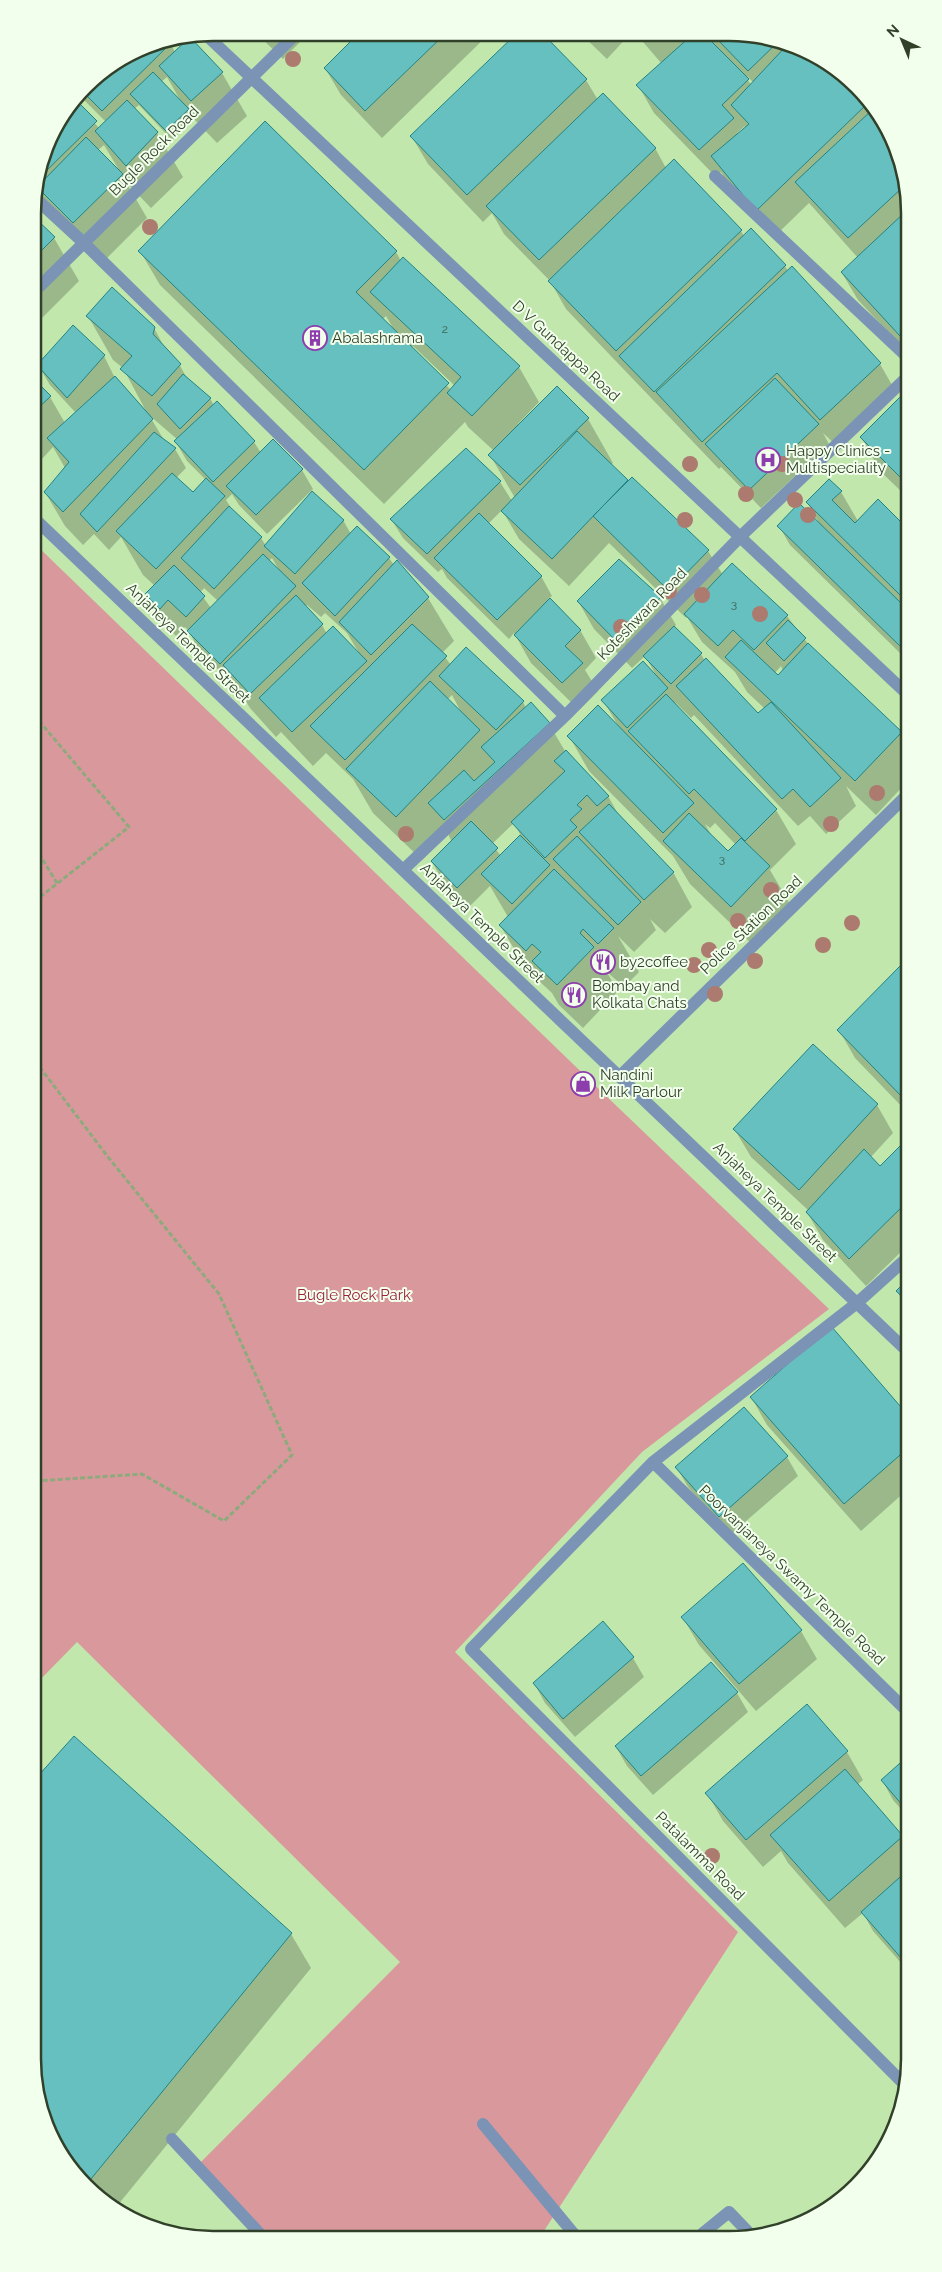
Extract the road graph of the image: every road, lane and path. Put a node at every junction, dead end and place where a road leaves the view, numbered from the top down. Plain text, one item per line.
1 (213, 42) edge
2 (288, 42) edge
3 (251, 78) junction
4 (715, 176) dead end
5 (42, 204) edge
6 (84, 243) junction
7 (42, 284) edge
8 (901, 351) edge
9 (901, 383) edge
10 (42, 525) edge
11 (740, 537) junction
12 (901, 688) edge
13 (565, 716) junction
14 (42, 723) edge
15 (901, 802) edge
16 (42, 859) edge
17 (403, 870) junction
18 (57, 883) junction
19 (42, 896) edge
20 (42, 1068) edge
21 (620, 1076) junction
22 (900, 1264) edge
23 (857, 1303) junction
24 (900, 1345) edge
25 (653, 1462) junction
26 (41, 1481) edge
27 (900, 1704) edge
28 (899, 2079) edge
29 (483, 2124) dead end
30 (172, 2139) dead end
31 (746, 2229) edge
32 (257, 2231) edge
33 (572, 2231) edge
34 (706, 2231) edge

1 - 3 street, D V Gundappa Road
2 - 3 street, Bugle Rock Road
3 - 6 street, Bugle Rock Road
3 - 11 street, D V Gundappa Road
4 - 8 street
5 - 6 street
6 - 7 street, Bugle Rock Road
6 - 13 street
9 - 11 street, Koteshwara Road
10 - 17 street, Anjaheya Temple Street
11 - 12 street, D V Gundappa Road
11 - 13 street, Koteshwara Road
13 - 17 street, Koteshwara Road
14 - 18 path
15 - 21 street, Police Station Road
16 - 18 path
17 - 21 street, Anjaheya Temple Street
18 - 19 path
20 - 26 path
21 - 23 street, Anjaheya Temple Street
22 - 23 street
23 - 24 street, Anjaheya Temple Street
23 - 25 street
25 - 27 street, Poorvanjaneya Swamy Temple Road
25 - 28 street, Patalamma Road
29 - 33 street
30 - 32 street
31 - 34 street

